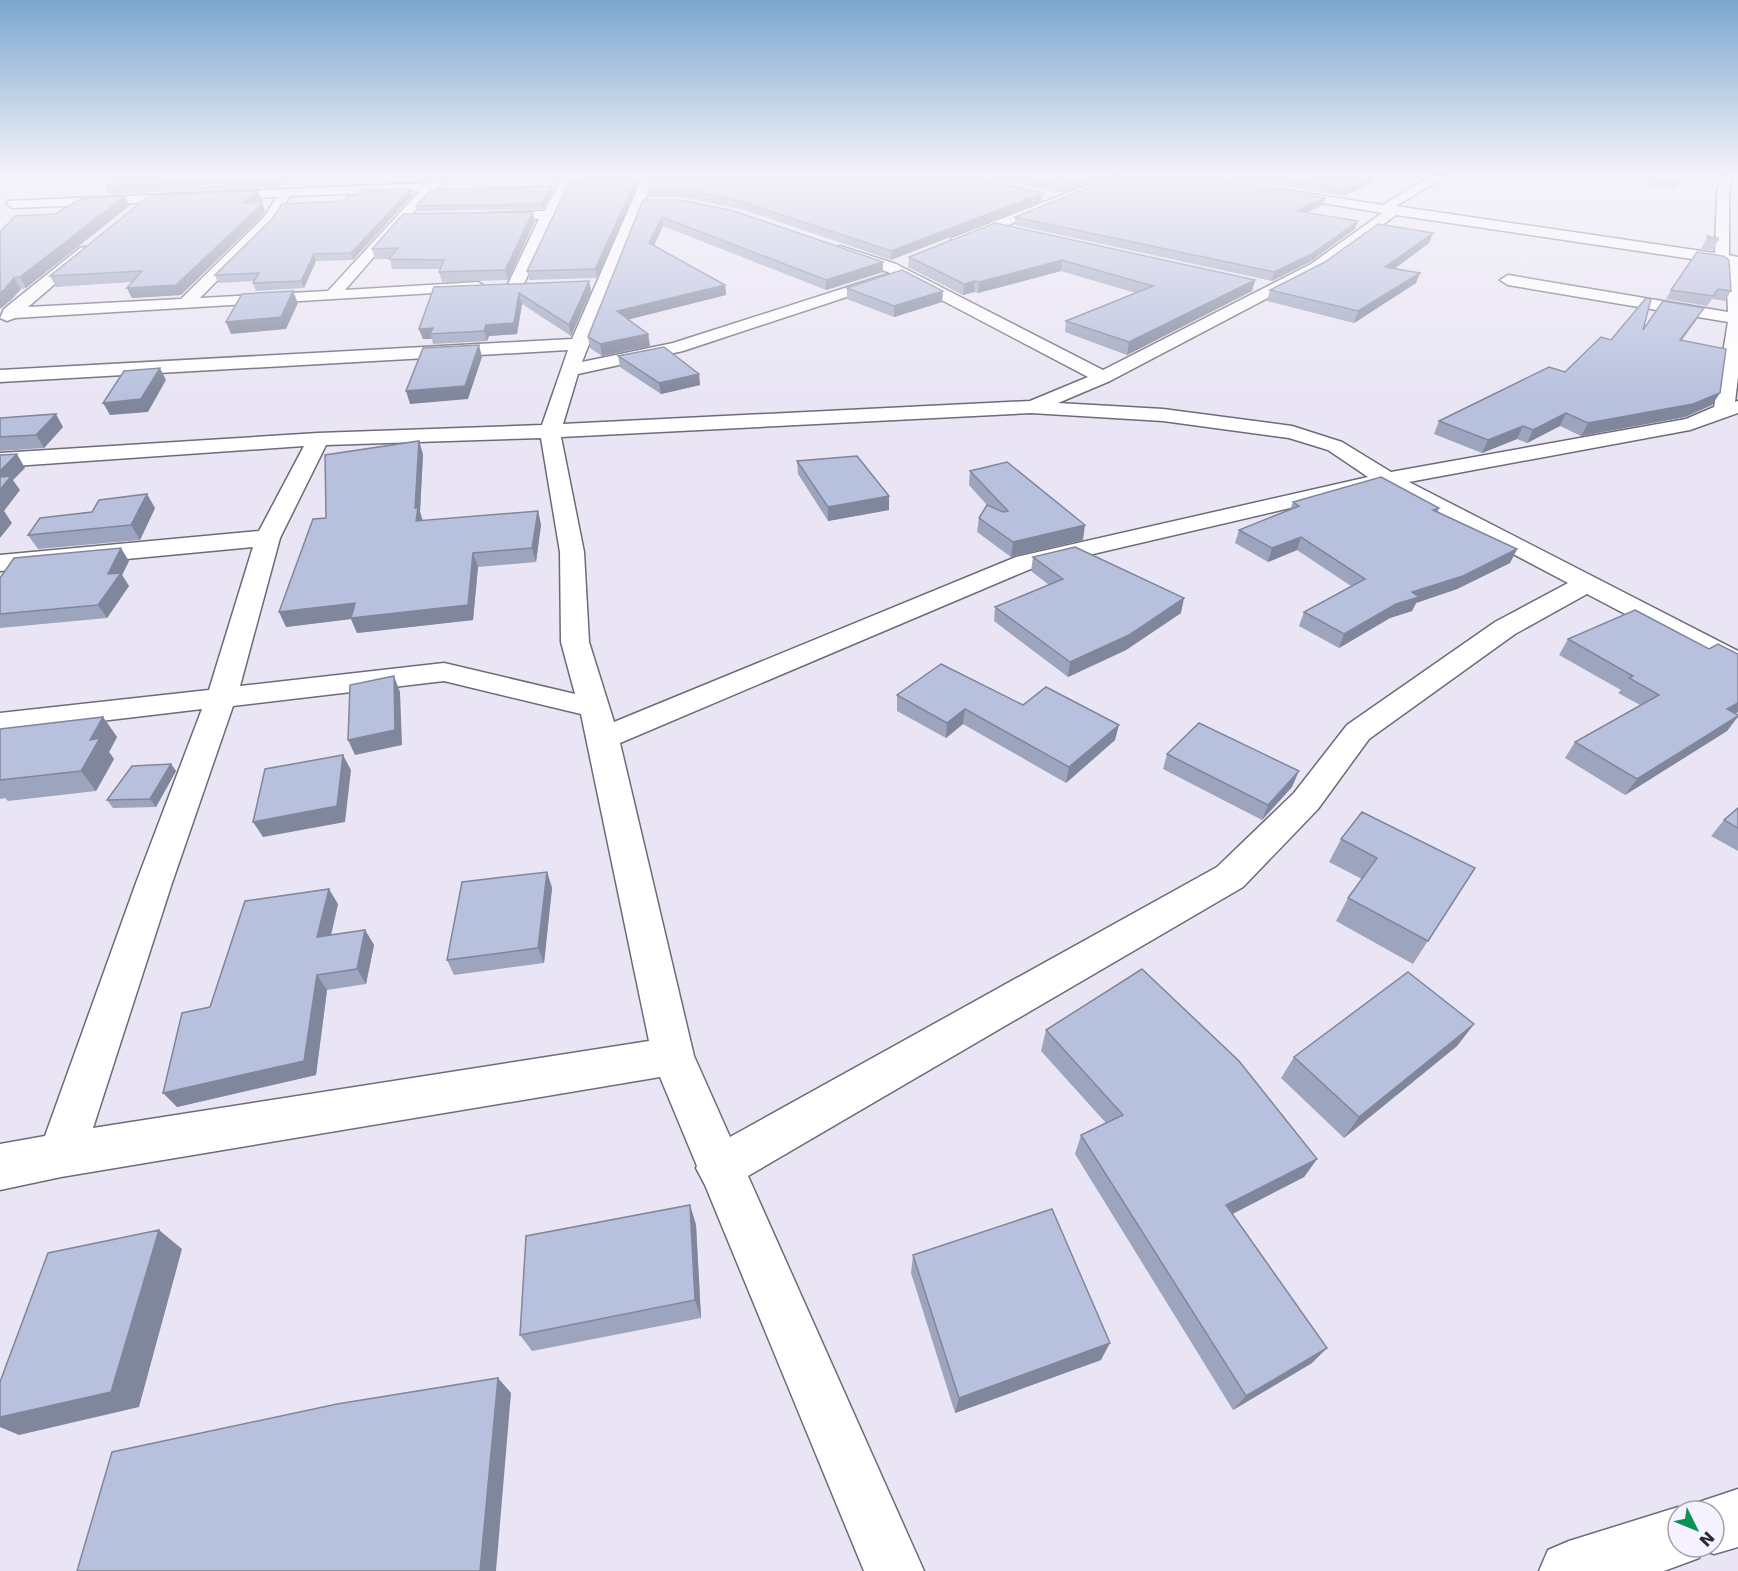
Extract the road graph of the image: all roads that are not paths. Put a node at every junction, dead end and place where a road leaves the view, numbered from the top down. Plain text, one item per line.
1 (86, 249) edge
2 (240, 249) edge
3 (373, 249) edge
4 (532, 249) edge
5 (622, 249) edge
6 (842, 249) edge
7 (1340, 249) edge
8 (1657, 249) edge
9 (1730, 260) edge
10 (902, 267) junction
11 (1508, 280) dead end
12 (1249, 283) edge
13 (582, 284) edge
14 (605, 284) junction
15 (537, 285) edge
16 (515, 286) junction
17 (1272, 288) junction
18 (334, 293) junction
19 (187, 302) junction
20 (5, 317) edge
21 (1737, 319) edge
22 (575, 357) junction
23 (0, 376) edge
24 (1102, 377) junction
25 (1031, 407) junction
26 (1727, 415) edge
27 (550, 431) junction
28 (318, 439) junction
29 (0, 460) edge
30 (1387, 479) junction
31 (268, 538) junction
32 (0, 563) edge
33 (1586, 584) junction
34 (1738, 662) edge
35 (220, 699) junction
36 (0, 723) edge
37 (599, 723) junction
38 (673, 1056) junction
39 (61, 1155) junction
40 (0, 1167) edge
41 (719, 1167) junction
42 (1666, 1541) edge
43 (894, 1571) edge
44 (1569, 1571) edge

1 - 20 street
2 - 19 street
3 - 18 street
4 - 16 street
5 - 14 street
6 - 10 street
7 - 17 street
8 - 9 street
9 - 21 street
10 - 22 street
10 - 24 street
11 - 21 street
12 - 17 street
13 - 14 street
14 - 22 street
15 - 16 street
16 - 18 street
17 - 24 street
18 - 19 street
19 - 20 street
21 - 26 street
22 - 23 street
22 - 27 street
24 - 25 street
25 - 27 street
25 - 30 street
26 - 30 street
27 - 28 street
27 - 37 street
28 - 29 street
28 - 31 street
30 - 33 street
30 - 37 street
31 - 32 street
31 - 35 street
33 - 34 street
33 - 41 street
35 - 36 street
35 - 37 street
35 - 39 street
37 - 38 street
38 - 39 street
38 - 41 street
39 - 40 street
41 - 43 street
42 - 44 street

